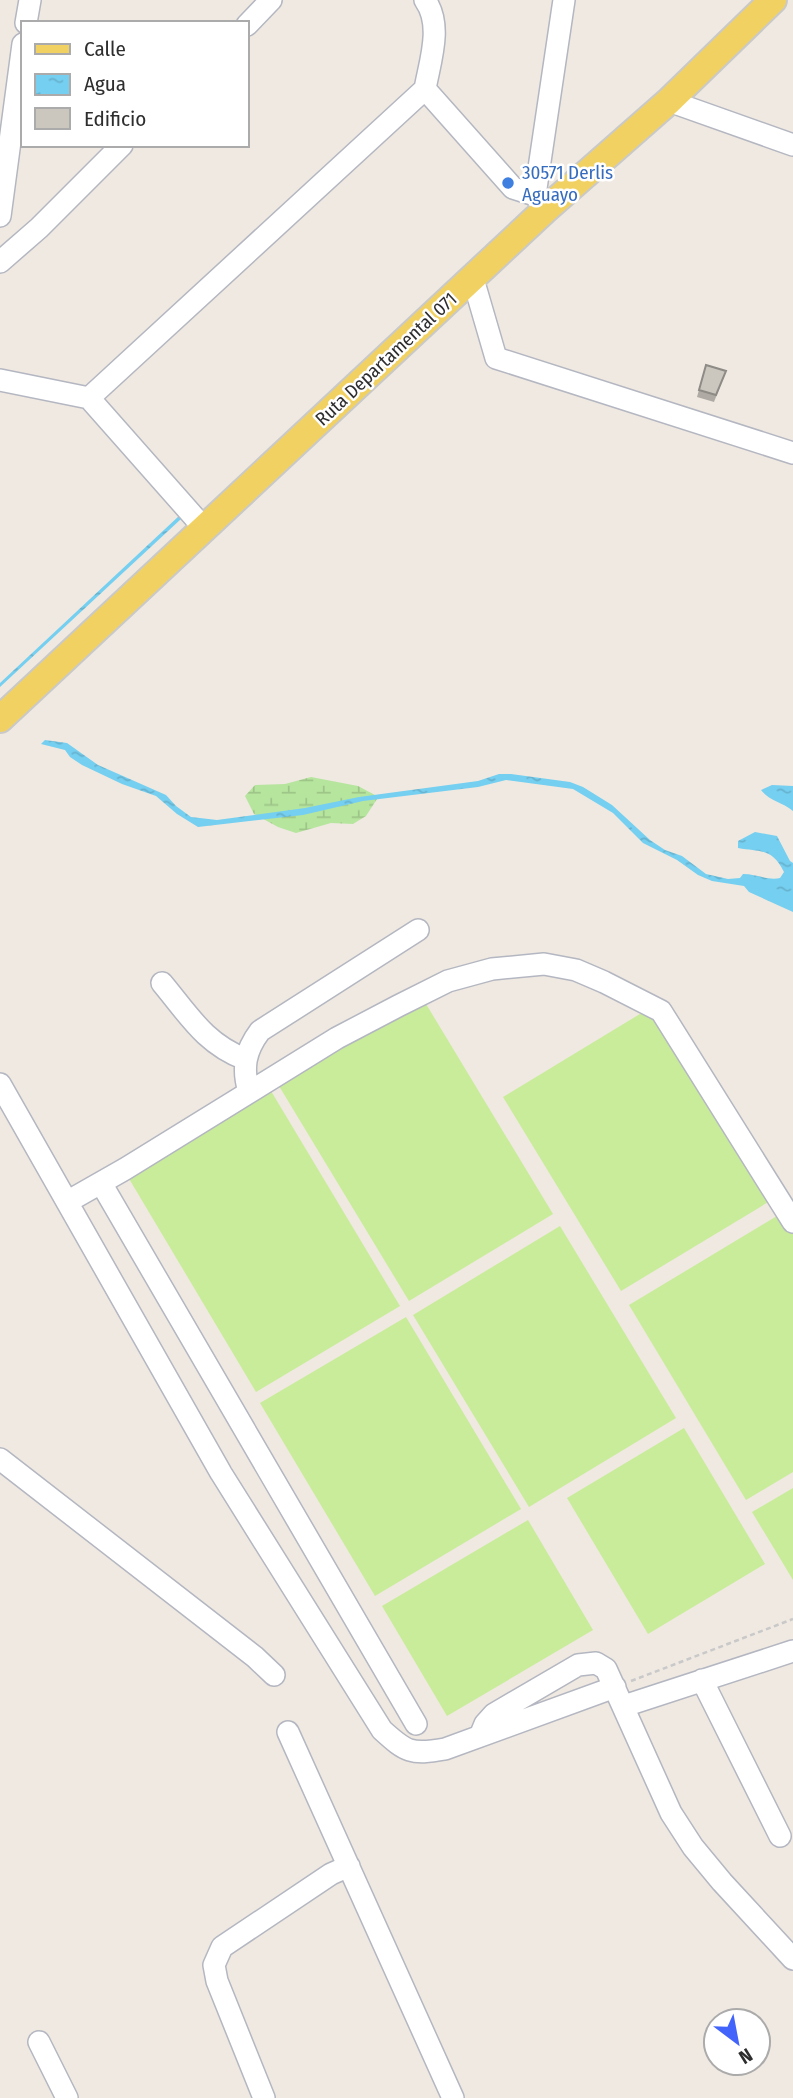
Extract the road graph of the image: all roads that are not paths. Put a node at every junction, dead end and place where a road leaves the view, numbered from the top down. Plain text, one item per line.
1 (30, 0) edge
2 (271, 0) edge
3 (425, 0) edge
4 (564, 0) edge
5 (773, 0) edge
6 (26, 21) edge
7 (248, 24) edge
8 (21, 51) edge
9 (425, 89) junction
10 (669, 101) junction
11 (7, 102) edge
12 (793, 145) edge
13 (120, 147) edge
14 (540, 202) junction
15 (0, 216) edge
16 (0, 262) edge
17 (472, 279) junction
18 (0, 380) edge
19 (89, 398) junction
20 (793, 453) edge
21 (203, 527) junction
22 (0, 719) edge
23 (418, 930) dead end
24 (162, 983) dead end
25 (245, 1059) junction
26 (0, 1084) edge
27 (249, 1092) junction
28 (101, 1183) junction
29 (67, 1202) junction
30 (793, 1223) edge
31 (0, 1459) edge
32 (793, 1651) edge
33 (274, 1675) dead end
34 (702, 1680) junction
35 (619, 1697) junction
36 (416, 1724) dead end
37 (288, 1732) dead end
38 (480, 1736) junction
39 (780, 1836) dead end
40 (349, 1866) junction
41 (793, 1959) edge
42 (39, 2042) dead end
43 (67, 2098) edge
44 (264, 2098) edge
45 (453, 2098) edge

1 - 6 street
2 - 7 street
3 - 9 street
4 - 14 street
5 - 10 main road, Ruta Departamental 071
8 - 11 street
9 - 14 street
9 - 19 street
10 - 12 street
10 - 14 main road, Ruta Departamental 071
11 - 15 street
13 - 16 street
14 - 17 main road, Ruta Departamental 071
17 - 20 street
17 - 21 main road, Ruta Departamental 071
18 - 19 street
19 - 21 street
21 - 22 main road, Ruta Departamental 071
23 - 25 street
24 - 25 street
25 - 27 street
26 - 29 street
27 - 28 street
27 - 30 street
28 - 29 street
28 - 36 street
29 - 38 street
31 - 33 street
32 - 34 street
34 - 35 street
34 - 39 street
35 - 38 street
35 - 38 street
35 - 41 street
37 - 40 street
40 - 44 street
40 - 45 street
42 - 43 street

